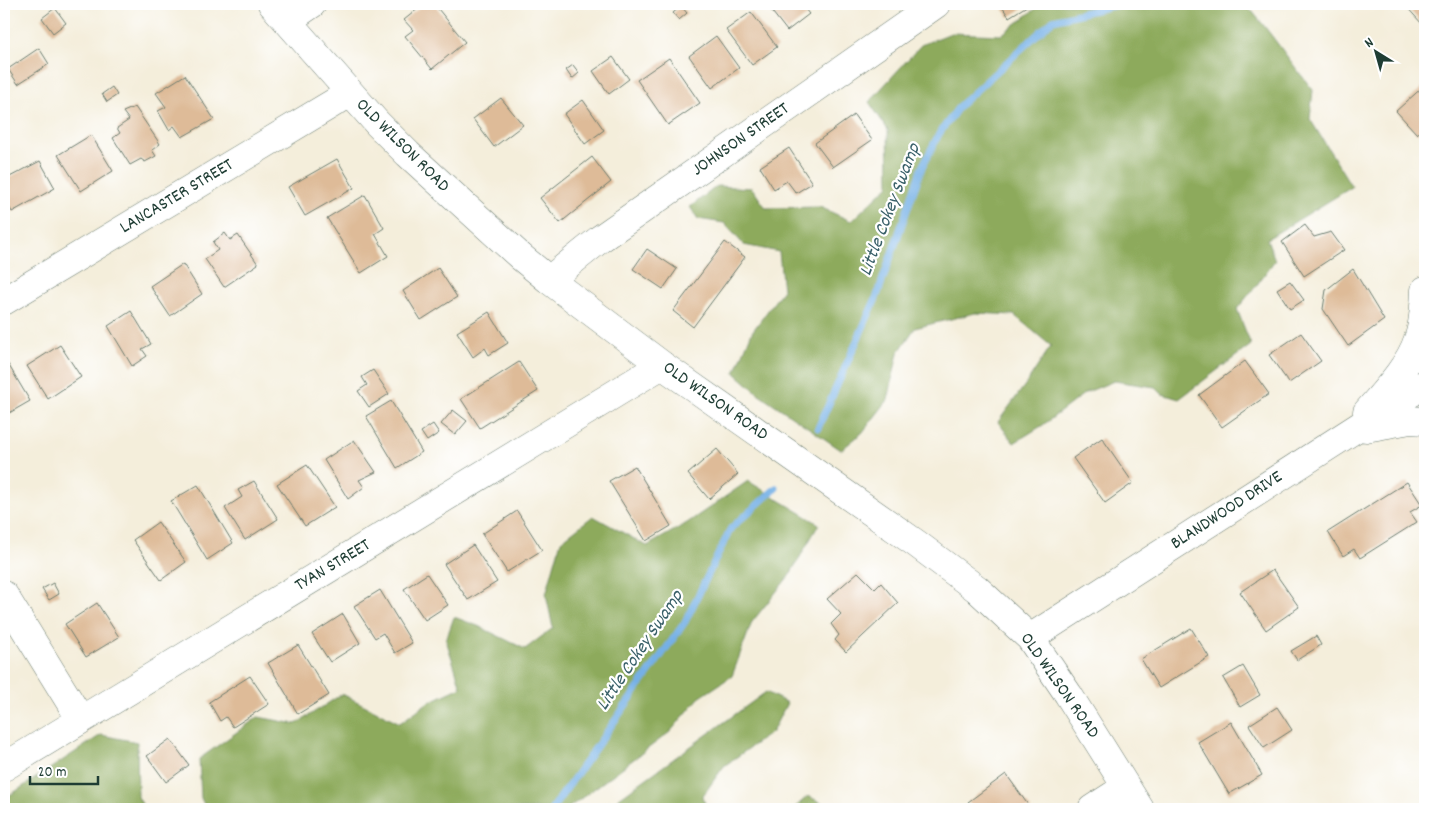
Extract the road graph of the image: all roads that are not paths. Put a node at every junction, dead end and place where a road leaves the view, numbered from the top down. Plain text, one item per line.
1 (312, 4) edge
2 (936, 4) edge
3 (280, 12) edge
4 (350, 93) junction
5 (549, 280) junction
6 (1425, 290) edge
7 (4, 301) edge
8 (662, 365) junction
9 (1425, 384) edge
10 (1425, 421) edge
11 (1350, 432) junction
12 (4, 595) edge
13 (1030, 638) junction
14 (81, 720) junction
15 (4, 767) edge
16 (1126, 787) junction
17 (1092, 809) edge
18 (1140, 809) edge

1 - 3 street
2 - 5 street, JOHNSON STREET
3 - 4 street, OLD WILSON ROAD
4 - 5 street, OLD WILSON ROAD
4 - 7 street, LANCASTER STREET
5 - 8 street, OLD WILSON ROAD
6 - 11 street
8 - 13 street, OLD WILSON ROAD
8 - 14 street, TYAN STREET
9 - 11 street, BLANDWOOD DRIVE
10 - 11 street
11 - 13 street, BLANDWOOD DRIVE
12 - 14 street
13 - 16 street, OLD WILSON ROAD
14 - 15 street, TYAN STREET
16 - 17 street
16 - 18 street, OLD WILSON ROAD

